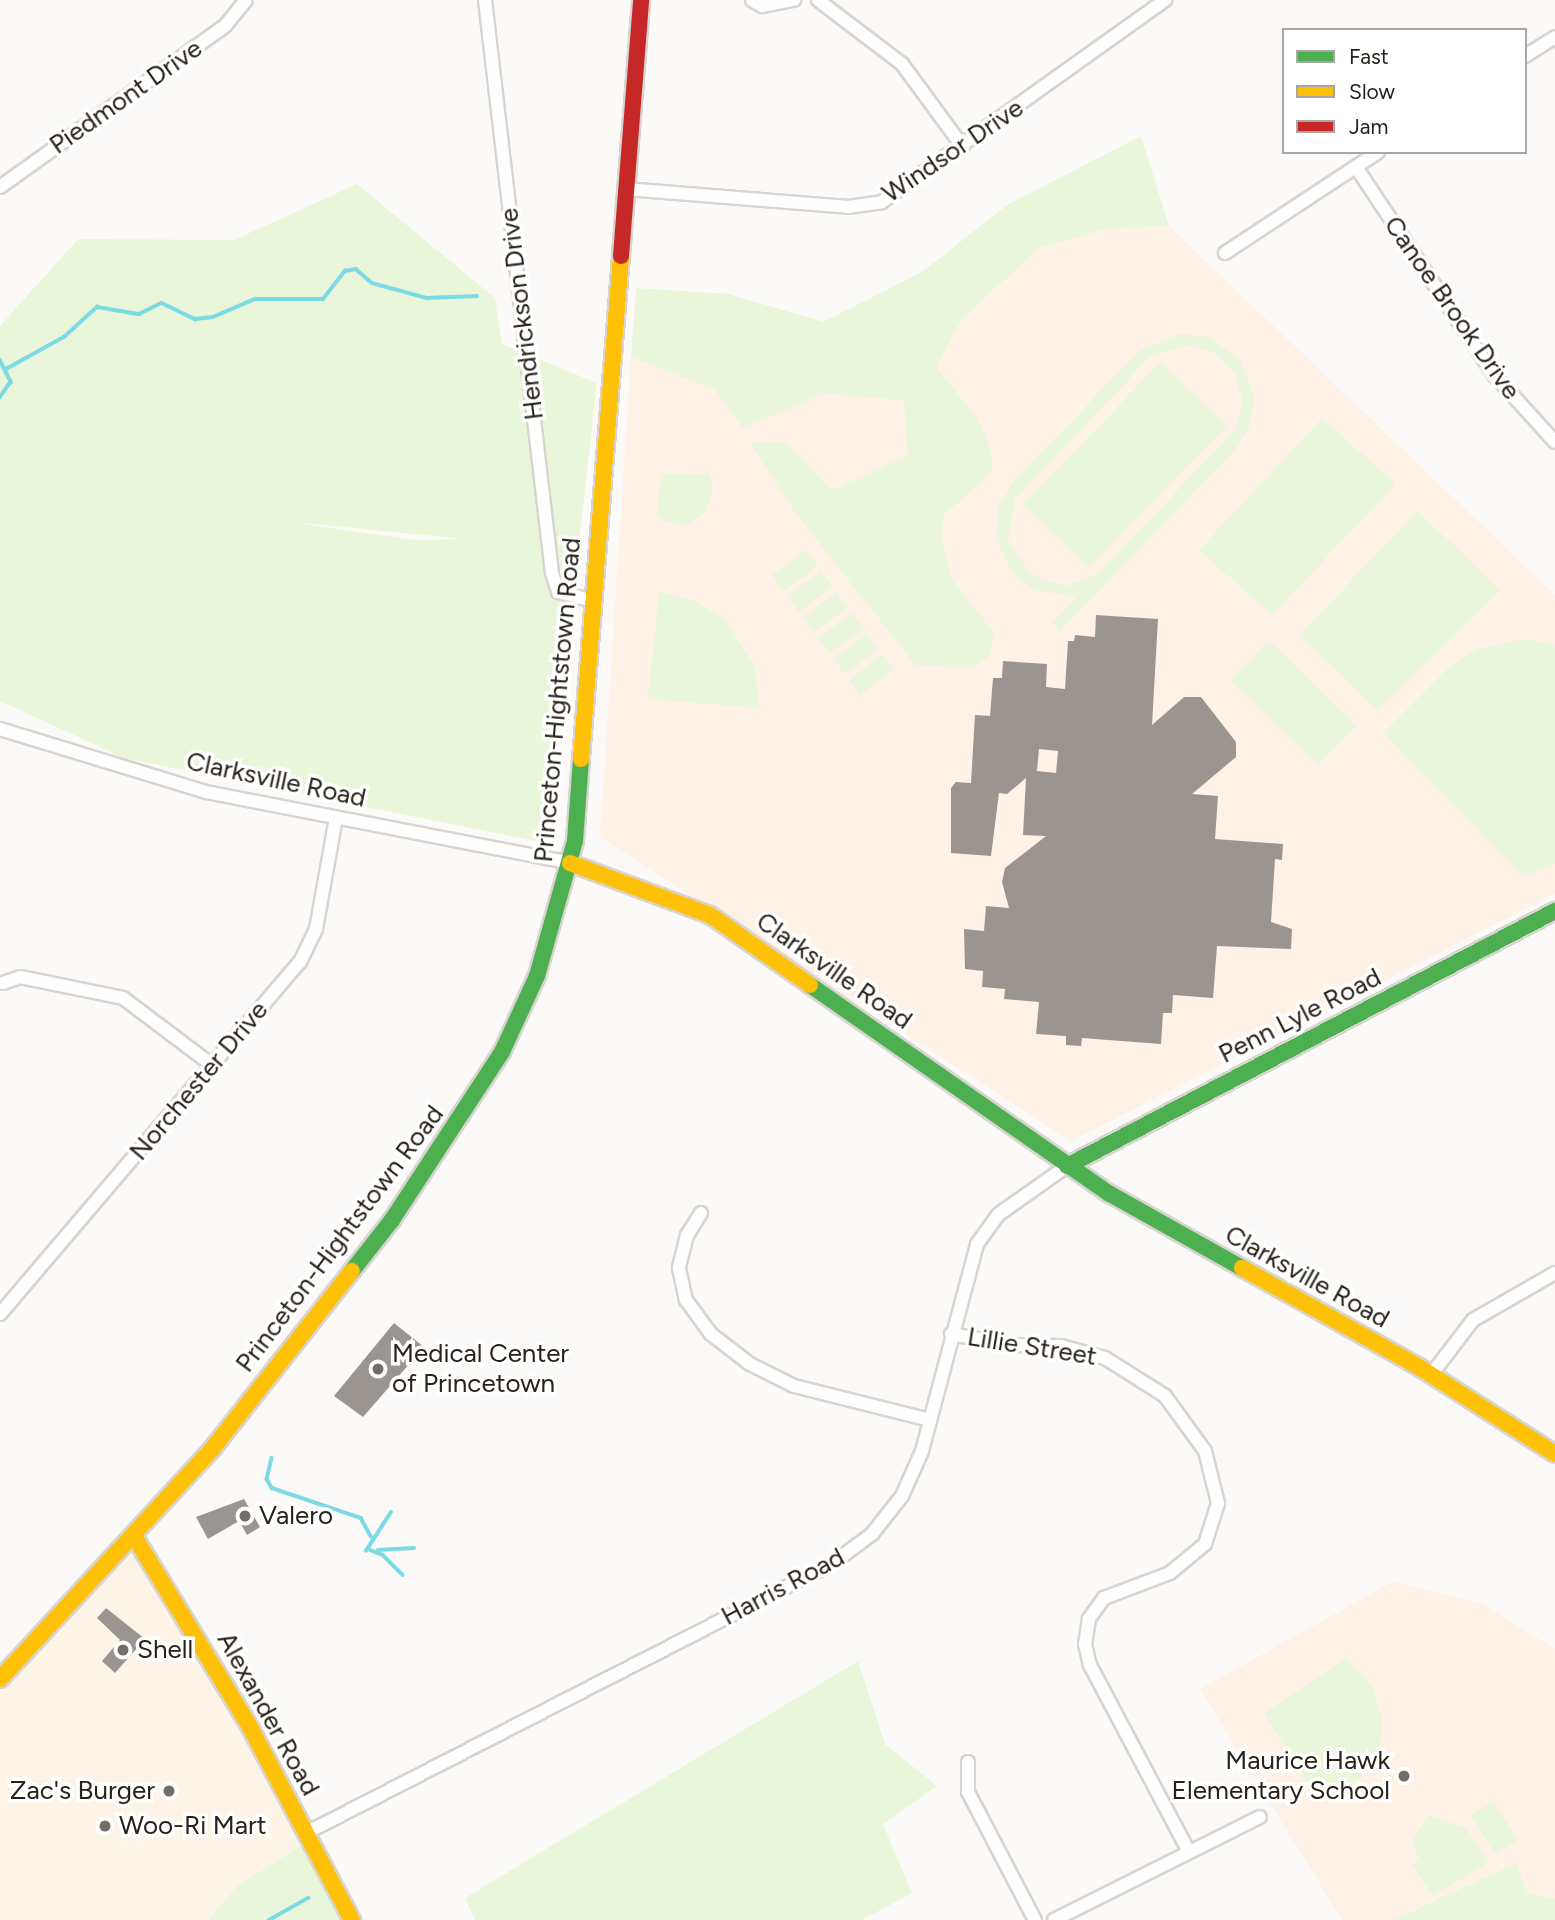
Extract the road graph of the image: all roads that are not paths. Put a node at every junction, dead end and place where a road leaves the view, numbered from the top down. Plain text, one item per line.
1 (246, 0) edge
2 (485, 0) edge
3 (641, 0) edge
4 (752, 0) edge
5 (794, 0) edge
6 (818, 0) edge
7 (1165, 0) edge
8 (1554, 40) edge
9 (1527, 55) edge
10 (963, 147) junction
11 (1375, 154) edge
12 (1356, 167) junction
13 (0, 187) edge
14 (626, 189) junction
15 (1225, 253) dead end
16 (1555, 442) edge
17 (593, 601) junction
18 (0, 729) edge
19 (336, 818) junction
20 (570, 863) junction
21 (1555, 911) edge
22 (3, 983) dead end
23 (212, 1065) junction
24 (1067, 1166) junction
25 (701, 1213) dead end
26 (1555, 1275) edge
27 (0, 1314) edge
28 (951, 1334) junction
29 (1431, 1374) junction
30 (930, 1420) junction
31 (1555, 1454) edge
32 (134, 1536) junction
33 (0, 1679) edge
34 (968, 1762) dead end
35 (1260, 1816) dead end
36 (306, 1833) junction
37 (1188, 1850) junction
38 (352, 1920) edge
39 (1035, 1920) edge
40 (1054, 1920) edge

1 - 13 street, Piedmont Drive
2 - 17 street, Hendrickson Drive
3 - 14 street, Princeton-Hightstown Road
4 - 5 street
6 - 10 street
7 - 10 street, Windsor Drive
8 - 9 street
10 - 14 street, Windsor Drive
11 - 12 street
12 - 15 street
12 - 16 street, Canoe Brook Drive
14 - 17 street, Princeton-Hightstown Road
17 - 20 street, Princeton-Hightstown Road
18 - 19 street, Clarksville Road
19 - 20 street, Clarksville Road
19 - 23 street, Norchester Drive
20 - 24 street, Clarksville Road
20 - 32 street, Princeton-Hightstown Road
21 - 24 street, Penn Lyle Road
22 - 23 street
23 - 27 street, Norchester Drive
24 - 28 street, Harris Road
24 - 29 street, Clarksville Road
25 - 30 street
26 - 29 street
28 - 30 street, Harris Road
28 - 37 street, Lillie Street
29 - 31 street, Clarksville Road
30 - 36 street, Harris Road
32 - 33 street, Princeton-Hightstown Road
32 - 36 street, Alexander Road
34 - 39 street
35 - 37 street
36 - 38 street, Alexander Road
37 - 40 street

